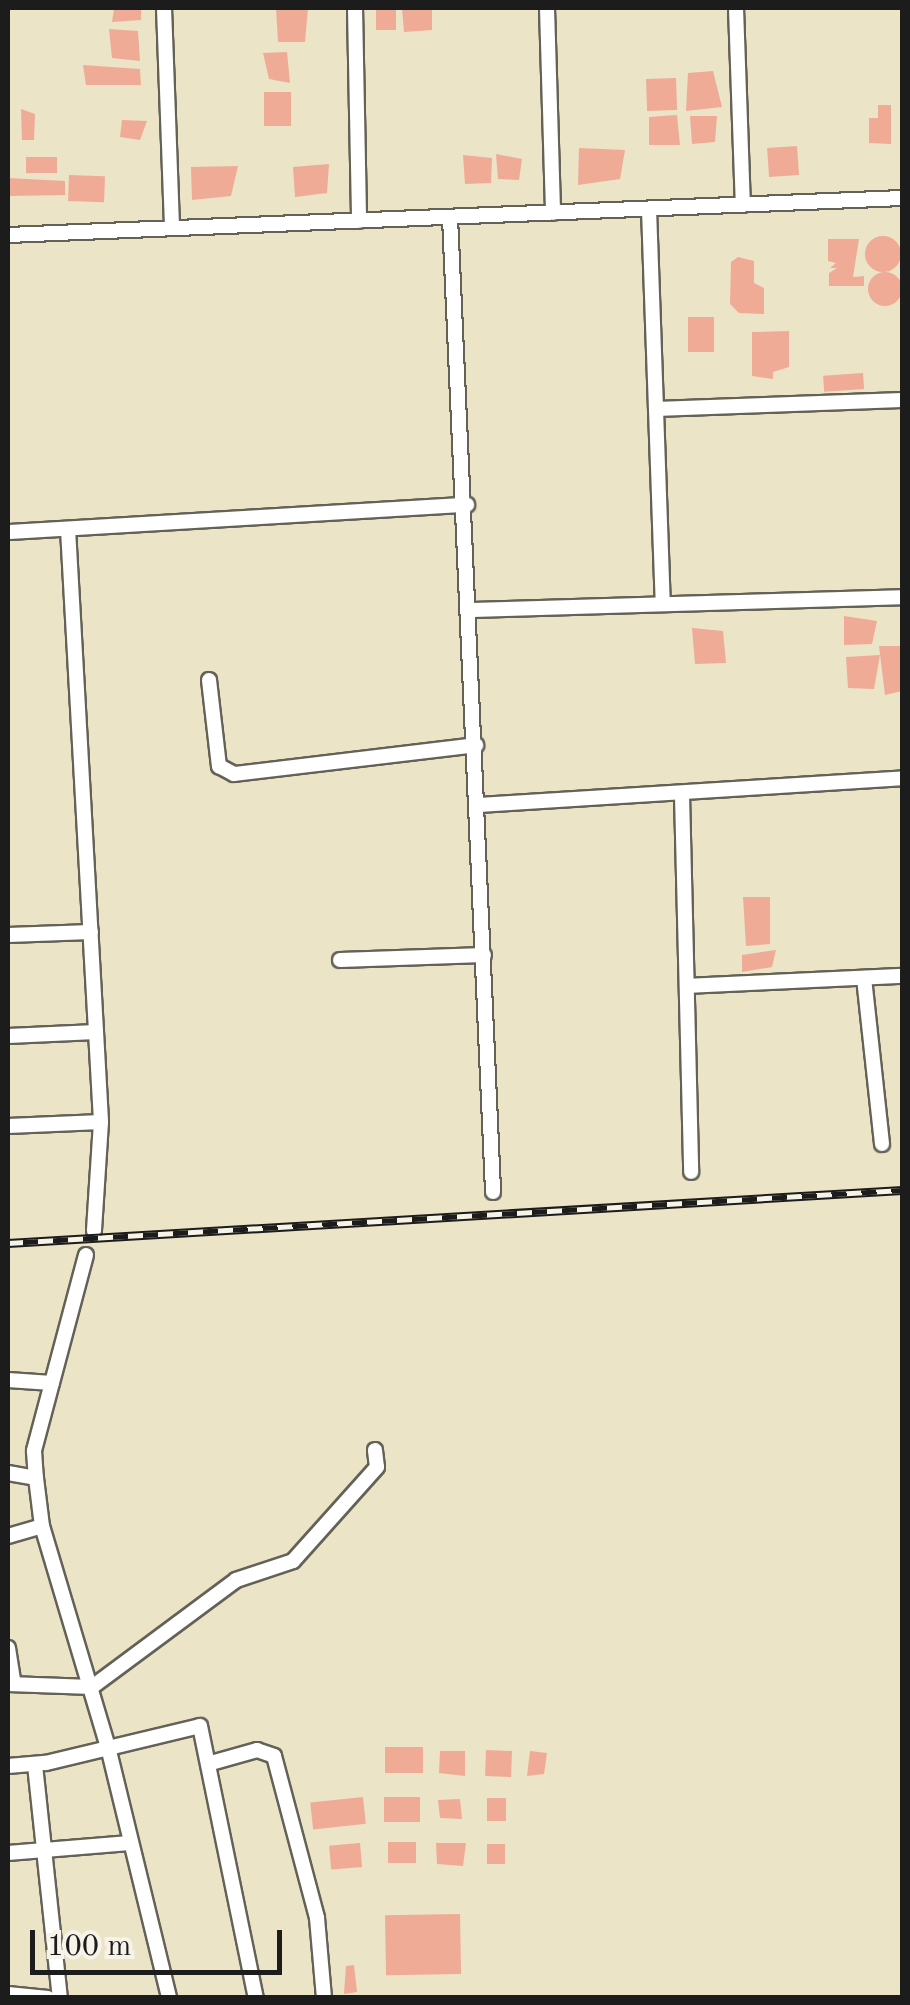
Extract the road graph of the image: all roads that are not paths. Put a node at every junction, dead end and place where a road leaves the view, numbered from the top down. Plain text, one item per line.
1 (164, 8) edge
2 (355, 8) edge
3 (548, 8) edge
4 (736, 8) edge
5 (902, 198) edge
6 (744, 205) junction
7 (649, 209) junction
8 (553, 213) junction
9 (450, 217) junction
10 (358, 220) junction
11 (172, 228) junction
12 (8, 234) edge
13 (902, 400) edge
14 (656, 409) junction
15 (466, 505) junction
16 (68, 528) junction
17 (8, 532) edge
18 (902, 597) edge
19 (662, 602) junction
20 (471, 610) junction
21 (209, 680) dead end
22 (476, 745) junction
23 (902, 778) edge
24 (682, 795) junction
25 (478, 804) junction
26 (91, 932) junction
27 (8, 934) edge
28 (484, 955) junction
29 (340, 960) dead end
30 (902, 976) edge
31 (864, 978) junction
32 (687, 986) junction
33 (96, 1032) junction
34 (8, 1036) edge
35 (101, 1122) junction
36 (8, 1126) edge
37 (882, 1144) dead end
38 (691, 1172) dead end
39 (493, 1192) dead end
40 (94, 1231) dead end
41 (86, 1255) dead end
42 (8, 1380) edge
43 (52, 1383) junction
44 (375, 1450) dead end
45 (8, 1474) edge
46 (36, 1478) junction
47 (42, 1526) junction
48 (8, 1536) edge
49 (8, 1648) edge
50 (11, 1684) edge
51 (92, 1687) junction
52 (108, 1747) junction
53 (210, 1764) junction
54 (35, 1765) junction
55 (8, 1766) edge
56 (130, 1843) junction
57 (8, 1853) edge
58 (47, 1854) junction
59 (8, 1994) edge
60 (48, 1998) edge
61 (60, 1998) edge
62 (169, 1998) edge
63 (256, 1998) edge
64 (324, 1998) edge

1 - 11 street
2 - 10 street
3 - 8 street
4 - 6 street
5 - 6 street
6 - 7 street
7 - 8 street
7 - 14 street
8 - 9 street
9 - 10 street
9 - 15 street
10 - 11 street
11 - 12 street
13 - 14 street
14 - 19 street
15 - 16 street
15 - 20 street
16 - 17 street
16 - 26 street
18 - 19 street
19 - 20 street
20 - 22 street
21 - 22 street
22 - 25 street
23 - 24 street
24 - 25 street
24 - 32 street
25 - 28 street
26 - 27 street
26 - 33 street
28 - 29 street
28 - 39 street
30 - 31 street
31 - 32 street
31 - 37 street
32 - 38 street
33 - 34 street
33 - 35 street
35 - 36 street
35 - 40 street
41 - 43 street
42 - 43 street
43 - 46 street
44 - 51 street
45 - 46 street
46 - 47 street
47 - 48 street
47 - 51 street
49 - 50 street
50 - 51 street
51 - 52 street
52 - 53 street
52 - 54 street
52 - 56 street
53 - 63 street
53 - 64 street
54 - 55 street
54 - 58 street
56 - 58 street
56 - 62 street
57 - 58 street
58 - 61 street
59 - 60 street

